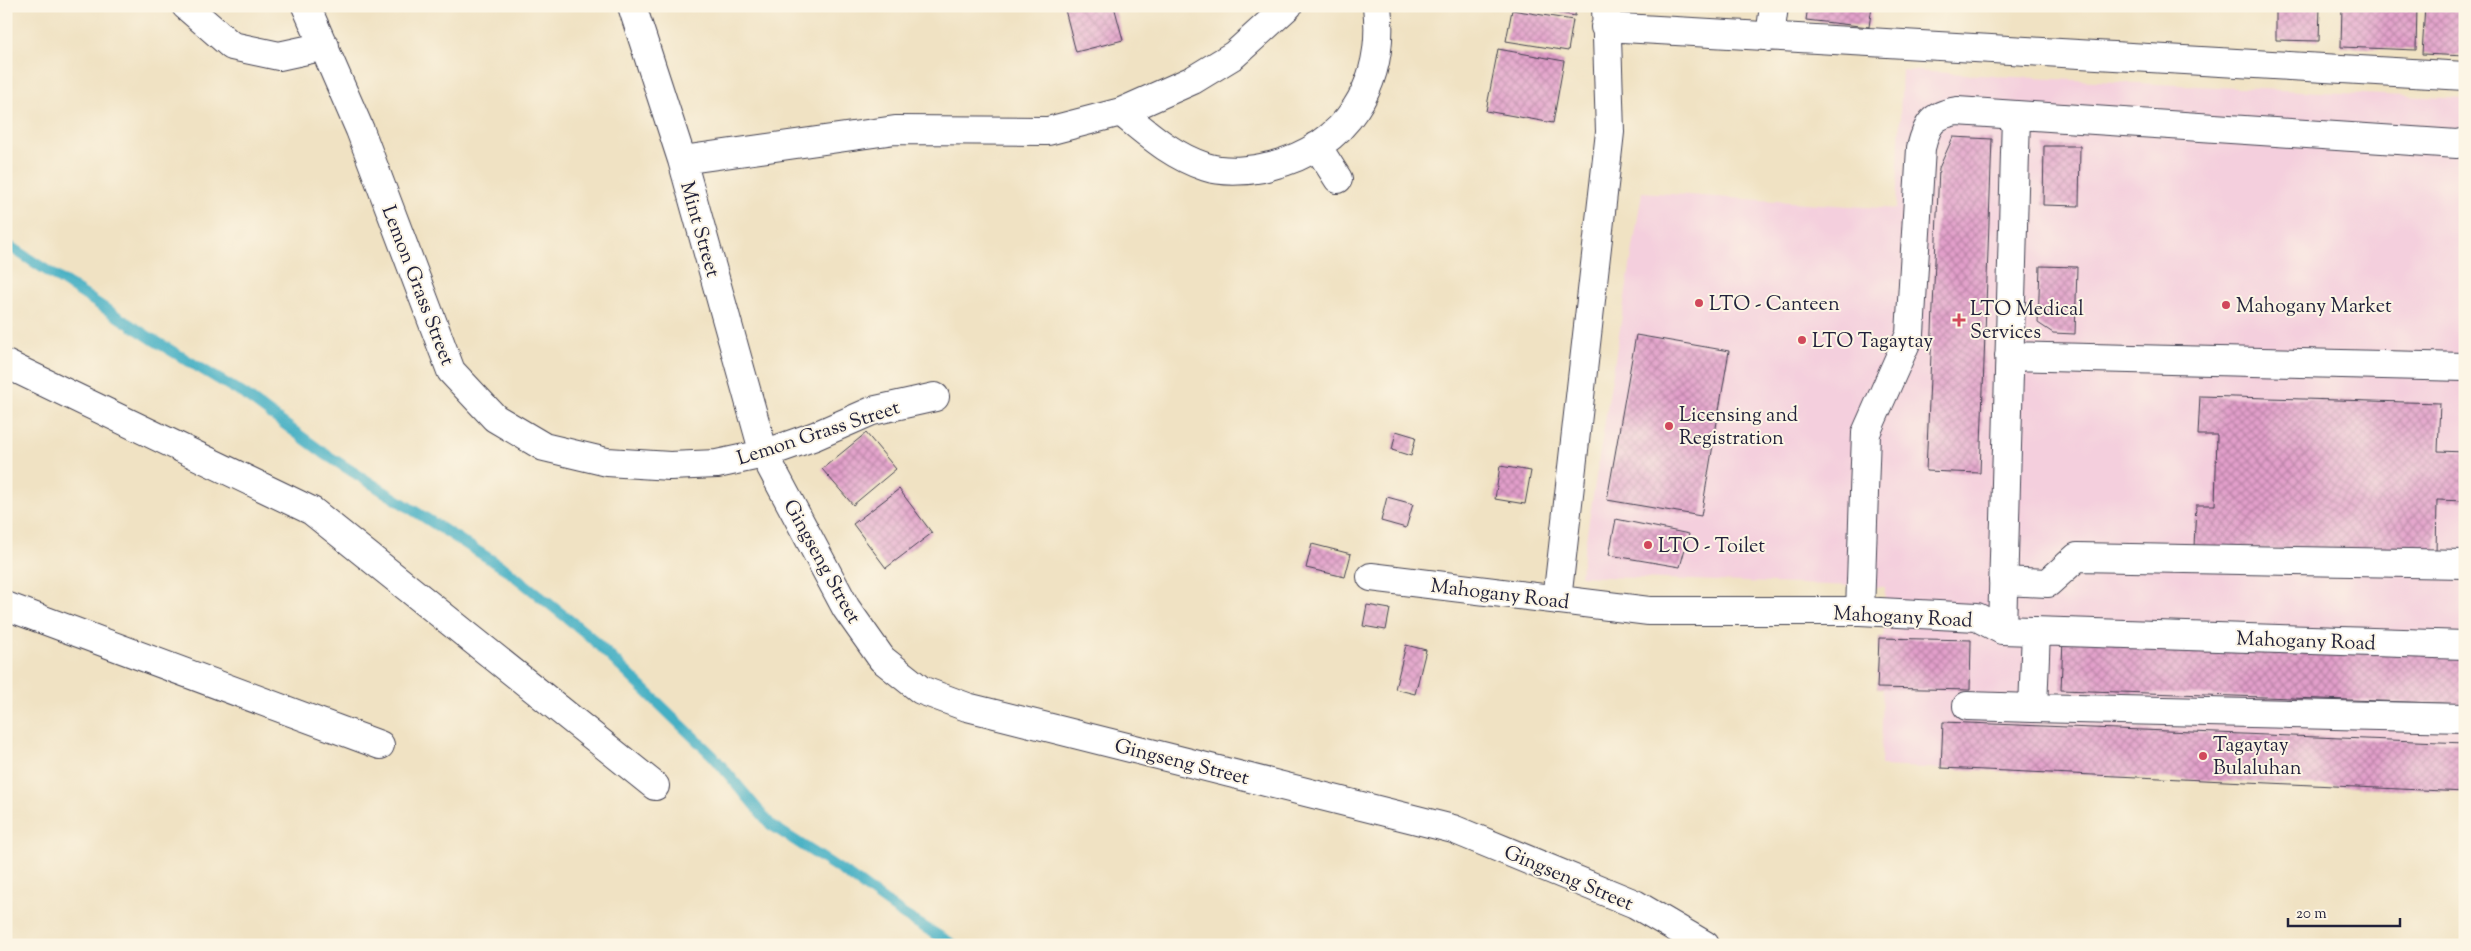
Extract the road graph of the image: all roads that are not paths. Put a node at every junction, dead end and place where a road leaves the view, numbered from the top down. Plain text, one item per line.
1 (186, 6) edge
2 (306, 6) edge
3 (632, 6) edge
4 (1288, 6) edge
5 (1377, 6) edge
6 (1774, 6) edge
7 (1606, 16) edge
8 (1770, 37) junction
9 (324, 46) junction
10 (2465, 76) edge
11 (1121, 112) junction
12 (2016, 116) junction
13 (2465, 142) edge
14 (1317, 146) junction
15 (682, 160) junction
16 (1338, 179) dead end
17 (2009, 356) junction
18 (6, 364) edge
19 (2465, 367) edge
20 (935, 396) dead end
21 (764, 454) junction
22 (2465, 564) edge
23 (1372, 577) dead end
24 (2003, 581) junction
25 (1556, 600) junction
26 (6, 606) edge
27 (1860, 611) junction
28 (2002, 630) junction
29 (2036, 631) junction
30 (2465, 645) edge
31 (1967, 706) dead end
32 (2033, 708) junction
33 (2465, 718) edge
34 (380, 745) dead end
35 (655, 786) dead end
36 (1705, 945) edge

1 - 9 street
2 - 9 street, Lemon Grass Street
3 - 15 street, Mint Street
4 - 11 street
5 - 14 street
6 - 8 street
7 - 8 street
7 - 25 street
8 - 10 street
9 - 21 street, Lemon Grass Street
11 - 14 street
11 - 15 street
12 - 13 street
12 - 17 street
12 - 27 street
14 - 16 street
15 - 21 street, Mint Street
17 - 19 street
17 - 24 street
18 - 35 street
20 - 21 street, Lemon Grass Street
21 - 36 street, Gingseng Street
22 - 24 street
23 - 25 street, Mahogany Road
24 - 28 street
25 - 27 street, Mahogany Road
26 - 34 street
27 - 28 street, Mahogany Road
28 - 29 street, Mahogany Road
29 - 30 street, Mahogany Road
29 - 32 street
31 - 32 street
32 - 33 street

